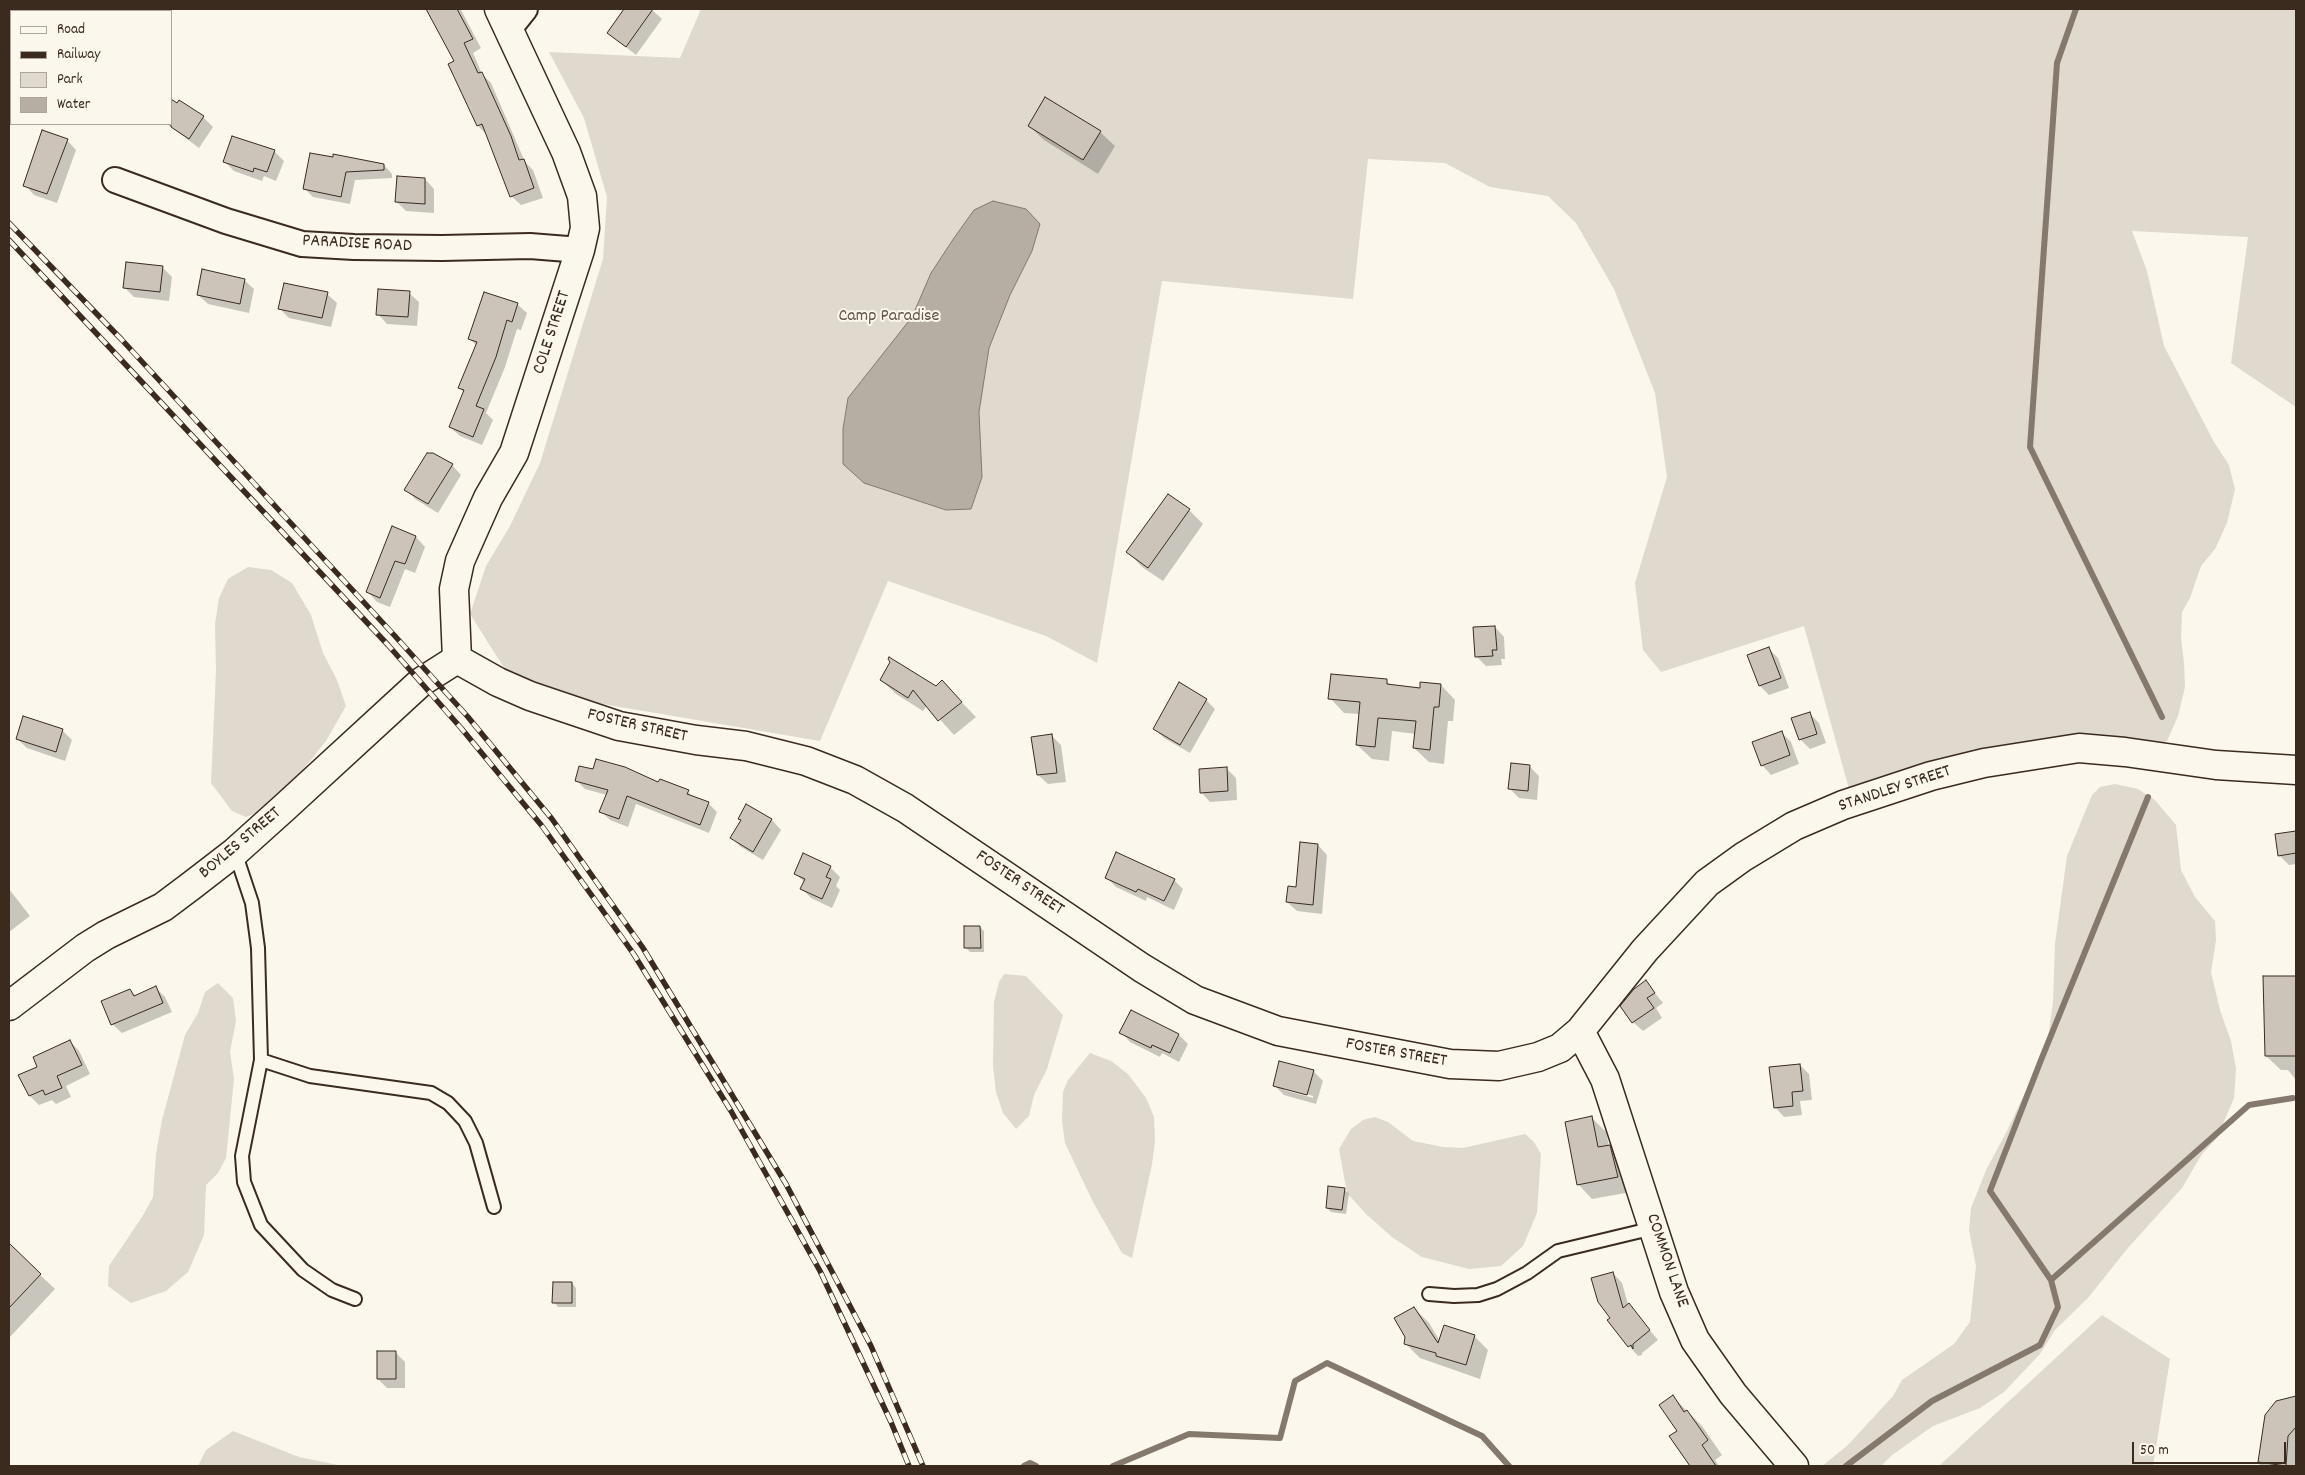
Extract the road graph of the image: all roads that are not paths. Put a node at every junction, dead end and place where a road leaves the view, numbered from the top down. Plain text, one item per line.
1 (511, 15) edge
2 (115, 180) dead end
3 (580, 250) junction
4 (457, 660) junction
5 (2296, 770) edge
6 (235, 852) junction
7 (9, 1006) edge
8 (1580, 1031) junction
9 (261, 1060) junction
10 (494, 1207) dead end
11 (1654, 1228) junction
12 (1429, 1294) dead end
13 (355, 1298) dead end
14 (1794, 1466) edge

1 - 3 street, COLE STREET
2 - 3 street, PARADISE ROAD
3 - 4 street, COLE STREET
4 - 6 street, BOYLES STREET
4 - 8 street, FOSTER STREET
5 - 8 street, STANDLEY STREET
6 - 7 street, BOYLES STREET
6 - 9 lane
8 - 11 street, COMMON LANE
9 - 10 lane
9 - 13 lane
11 - 12 lane
11 - 14 street, COMMON LANE

